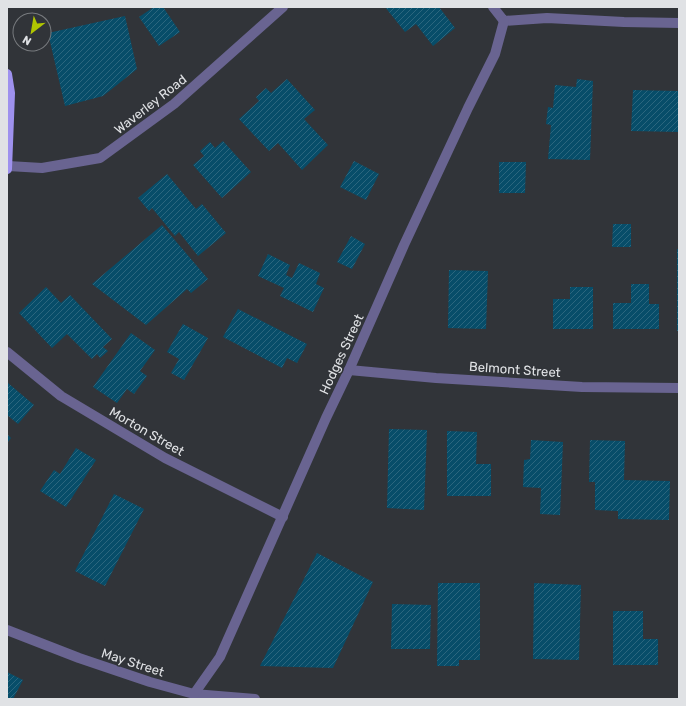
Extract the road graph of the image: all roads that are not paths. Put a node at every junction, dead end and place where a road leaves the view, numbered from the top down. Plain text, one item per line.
1 (283, 7) edge
2 (493, 7) edge
3 (504, 21) junction
4 (679, 23) edge
5 (7, 74) edge
6 (8, 167) edge
7 (7, 352) edge
8 (349, 370) junction
9 (679, 388) edge
10 (283, 517) junction
11 (7, 630) edge
12 (194, 694) junction
13 (255, 699) edge

1 - 6 street, Waverley Road
2 - 3 street
3 - 4 street
3 - 8 street, Hodges Street
5 - 6 main road
7 - 10 street, Morton Street
8 - 9 street, Belmont Street
8 - 10 street, Hodges Street
10 - 12 street, Hodges Street
11 - 12 street, May Street
12 - 13 street, May Street

